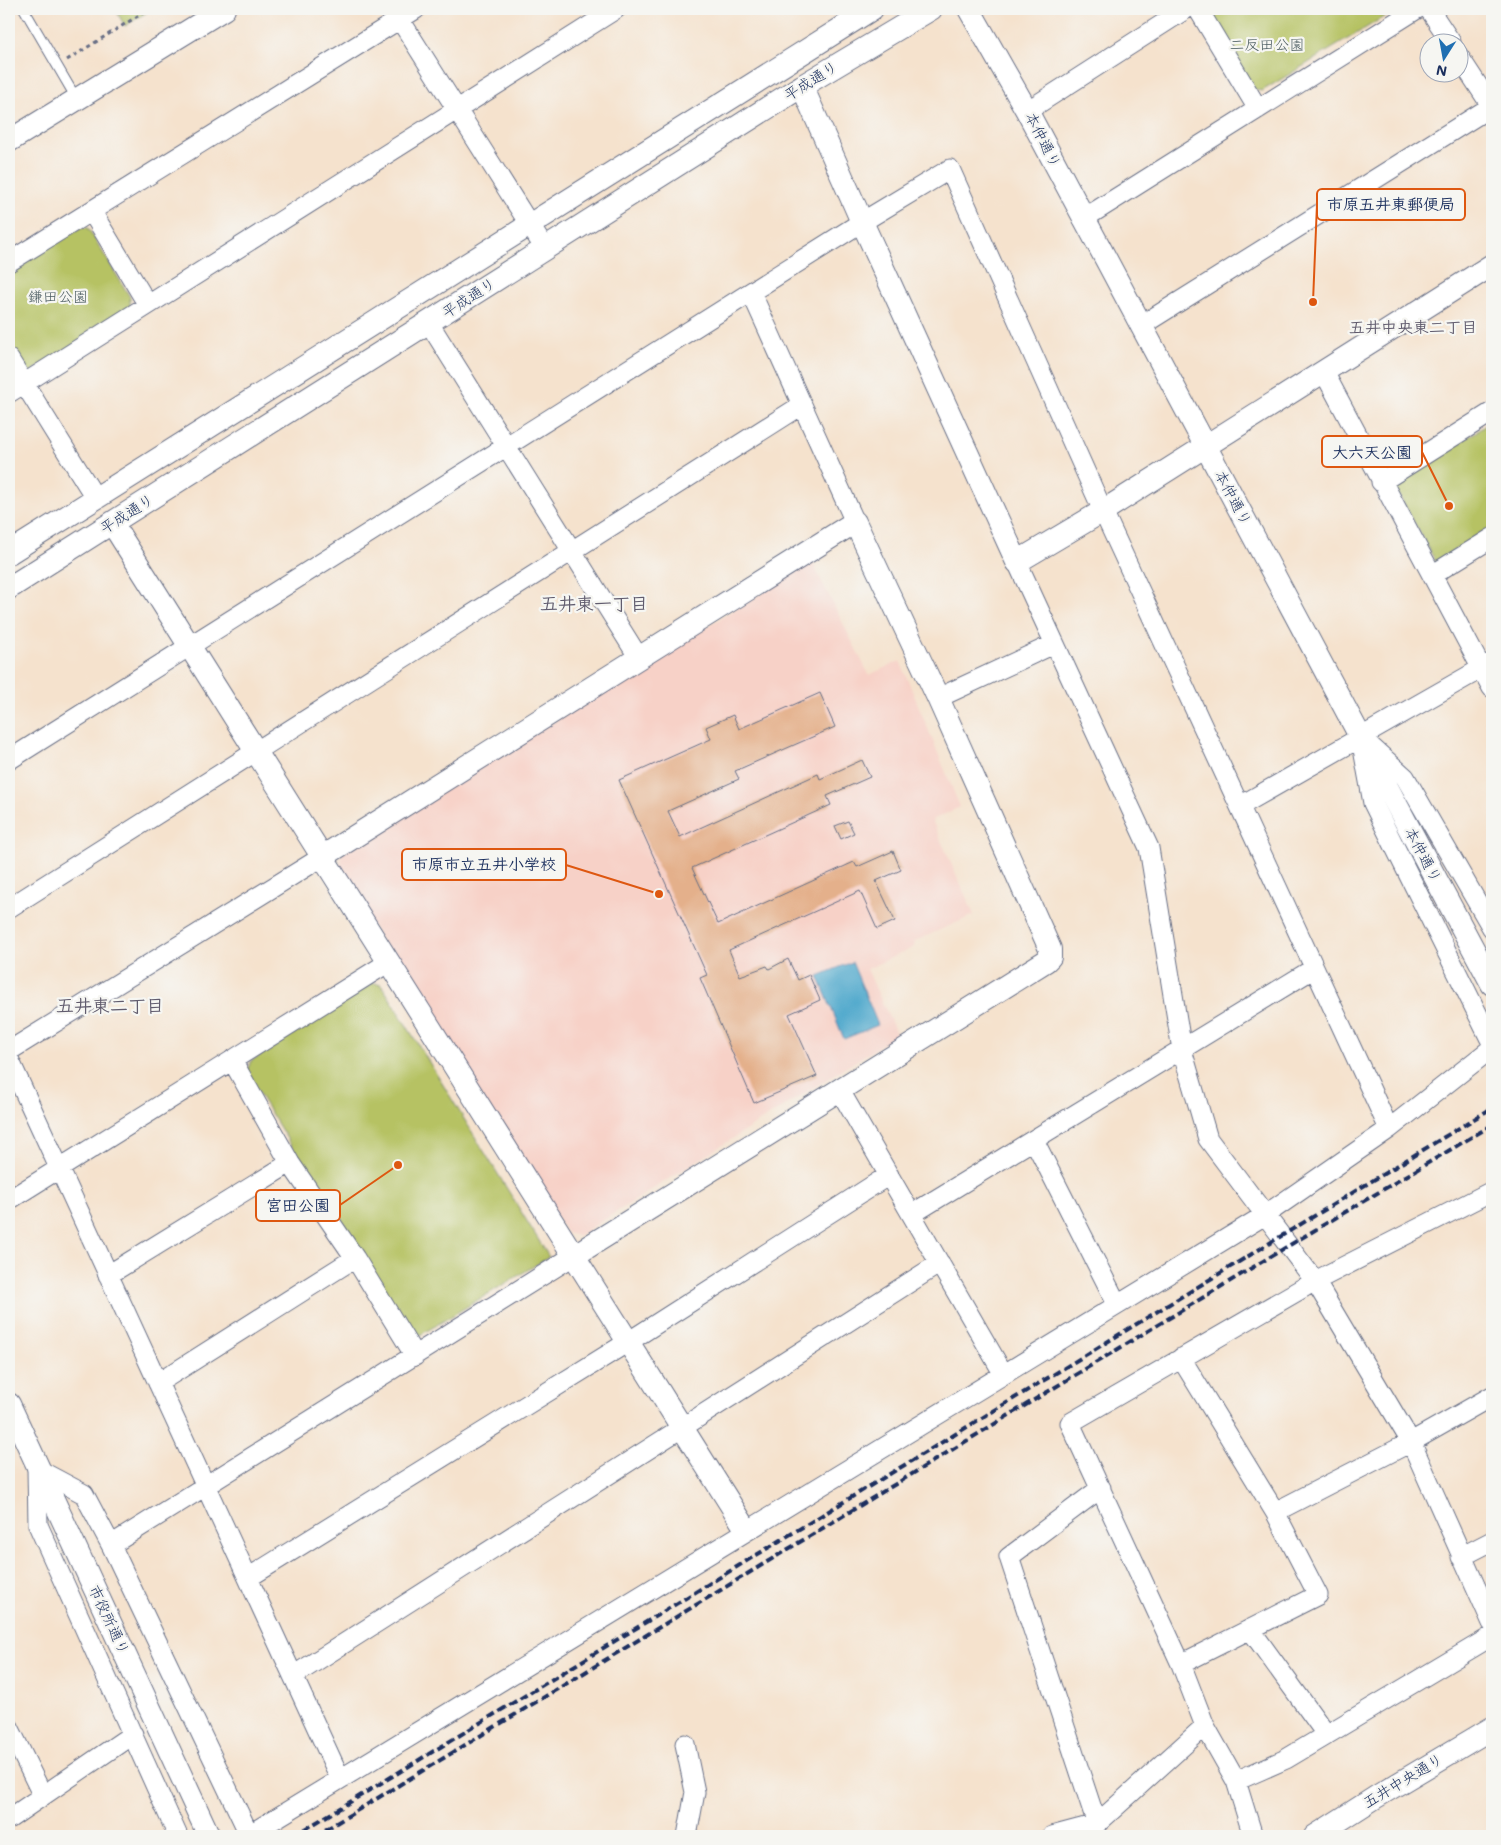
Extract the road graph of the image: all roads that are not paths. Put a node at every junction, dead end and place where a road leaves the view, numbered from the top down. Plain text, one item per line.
1 (24, 9) edge
2 (224, 9) edge
3 (416, 9) edge
4 (616, 9) edge
5 (872, 9) edge
6 (930, 9) edge
7 (1186, 9) edge
8 (1198, 9) edge
9 (1417, 9) edge
10 (1429, 9) edge
11 (970, 10) edge
12 (397, 14) edge
13 (1444, 32) edge
14 (1468, 70) edge
15 (802, 86) junction
16 (76, 98) junction
17 (1492, 106) edge
18 (457, 109) junction
19 (1258, 109) junction
20 (1028, 111) junction
21 (9, 140) edge
22 (92, 212) junction
23 (1083, 219) junction
24 (862, 222) junction
25 (530, 226) junction
26 (545, 249) junction
27 (9, 262) edge
28 (1492, 265) edge
29 (751, 292) junction
30 (148, 305) junction
31 (429, 324) junction
32 (1142, 326) junction
33 (9, 359) edge
34 (1324, 372) junction
35 (16, 388) edge
36 (802, 405) junction
37 (1492, 412) edge
38 (506, 445) junction
39 (1205, 447) junction
40 (1382, 482) junction
41 (96, 499) junction
42 (1103, 511) junction
43 (855, 522) junction
44 (112, 523) junction
45 (1492, 538) edge
46 (9, 553) edge
47 (572, 553) junction
48 (1017, 562) junction
49 (1432, 576) junction
50 (9, 588) edge
51 (1054, 644) junction
52 (189, 646) junction
53 (639, 658) junction
54 (1487, 665) edge
55 (1492, 688) edge
56 (938, 698) junction
57 (1361, 738) junction
58 (257, 751) junction
59 (9, 760) edge
60 (1240, 806) junction
61 (322, 857) junction
62 (9, 908) edge
63 (1492, 928) edge
64 (389, 962) junction
65 (1313, 969) junction
66 (1492, 984) edge
67 (1492, 1043) edge
68 (1492, 1048) edge
69 (1182, 1050) junction
70 (9, 1051) edge
71 (9, 1059) edge
72 (232, 1060) junction
73 (839, 1089) junction
74 (1389, 1129) junction
75 (1034, 1140) junction
76 (290, 1163) junction
77 (59, 1169) junction
78 (890, 1176) junction
79 (1492, 1191) edge
80 (9, 1200) edge
81 (912, 1214) junction
82 (1264, 1214) junction
83 (574, 1255) junction
84 (355, 1258) junction
85 (940, 1263) junction
86 (108, 1275) junction
87 (1315, 1281) junction
88 (1117, 1304) junction
89 (628, 1342) junction
90 (415, 1356) junction
91 (1181, 1358) junction
92 (1003, 1373) junction
93 (158, 1383) junction
94 (1492, 1396) edge
95 (9, 1404) edge
96 (683, 1429) junction
97 (1410, 1442) junction
98 (37, 1469) junction
99 (206, 1486) junction
100 (1101, 1488) junction
101 (1275, 1512) junction
102 (746, 1529) junction
103 (1492, 1541) edge
104 (111, 1545) junction
105 (1461, 1557) junction
106 (248, 1578) junction
107 (1492, 1623) edge
108 (1250, 1629) junction
109 (1492, 1636) edge
110 (1181, 1664) junction
111 (293, 1676) junction
112 (1205, 1726) junction
113 (9, 1727) edge
114 (1492, 1728) edge
115 (133, 1734) junction
116 (1326, 1734) junction
117 (685, 1744) dead end
118 (340, 1778) junction
119 (1236, 1781) junction
120 (42, 1794) junction
121 (9, 1818) edge
122 (1090, 1830) edge
123 (248, 1835) edge
124 (178, 1836) edge
125 (209, 1836) edge
126 (687, 1836) edge
127 (1052, 1836) edge
128 (1253, 1836) edge
129 (1315, 1836) edge

1 - 16 lane
2 - 16 street
3 - 12 street
4 - 18 street
5 - 25 street, 平成通り
6 - 15 street, 平成通り
7 - 20 street
8 - 19 street
9 - 19 street
10 - 13 street
11 - 20 street, 本仲通り
12 - 18 street
12 - 22 street
14 - 17 street
15 - 24 street
15 - 26 street, 平成通り
16 - 21 street
17 - 32 street
18 - 25 street
18 - 30 street
19 - 23 street
20 - 23 street, 本仲通り
22 - 27 street
22 - 30 street
23 - 32 street, 本仲通り
24 - 29 street
24 - 42 street
24 - 48 street
25 - 26 street
25 - 41 street, 平成通り
26 - 31 street, 平成通り
28 - 34 street
29 - 36 street
29 - 38 street
30 - 35 street
31 - 38 street
31 - 44 street, 平成通り
32 - 39 street, 本仲通り
33 - 35 street
34 - 39 street
34 - 40 street
35 - 41 street
36 - 43 street
36 - 47 street
37 - 40 street
38 - 47 street
38 - 52 street
39 - 42 street
39 - 57 street, 本仲通り
40 - 49 street
41 - 46 street, 平成通り
42 - 48 street
42 - 60 street
43 - 53 street
43 - 56 street
44 - 50 street, 平成通り
44 - 52 street
45 - 49 street
47 - 53 street
47 - 58 street
48 - 51 street
49 - 54 street
51 - 56 street
51 - 69 street
52 - 58 street
52 - 59 street
53 - 61 street
54 - 55 street
54 - 57 street
56 - 73 street
57 - 60 street
57 - 63 street
57 - 66 street, 本仲通り
57 - 67 street
58 - 61 street
58 - 62 street
60 - 65 street
61 - 64 street
61 - 70 street
64 - 72 street
64 - 83 street
65 - 69 street
65 - 74 street
68 - 74 street
69 - 75 street
69 - 82 street
71 - 77 street
72 - 76 street
72 - 77 street
73 - 78 street
73 - 83 street
74 - 82 street
75 - 81 street
75 - 88 street
76 - 84 street
76 - 86 street
77 - 80 street
77 - 86 street
78 - 81 street
78 - 89 street
79 - 87 street
81 - 85 street
82 - 87 street
82 - 88 street
83 - 89 street
83 - 90 street
84 - 90 street
84 - 93 street
85 - 92 street
85 - 96 street
86 - 93 street
87 - 91 street
87 - 97 street
88 - 92 street
89 - 96 street
89 - 106 street
90 - 99 street
91 - 100 street
91 - 101 street
92 - 102 street
93 - 99 street
94 - 97 street
95 - 98 street, 市役所通り
96 - 102 street
96 - 111 street
97 - 101 street
97 - 105 street
98 - 104 street
98 - 115 street
98 - 125 street, 市役所通り
99 - 104 street
99 - 106 street
100 - 110 street
100 - 122 street
101 - 108 street
102 - 118 street
103 - 105 street
104 - 123 street
105 - 107 street
106 - 111 street
108 - 110 street
108 - 116 street
109 - 116 street
110 - 112 street
111 - 118 street
112 - 119 street
112 - 122 street
113 - 120 street
114 - 129 street, 五井中央通り
115 - 120 street
115 - 124 street
116 - 119 street
117 - 126 street
118 - 123 street
119 - 128 street
120 - 121 street
122 - 127 street

